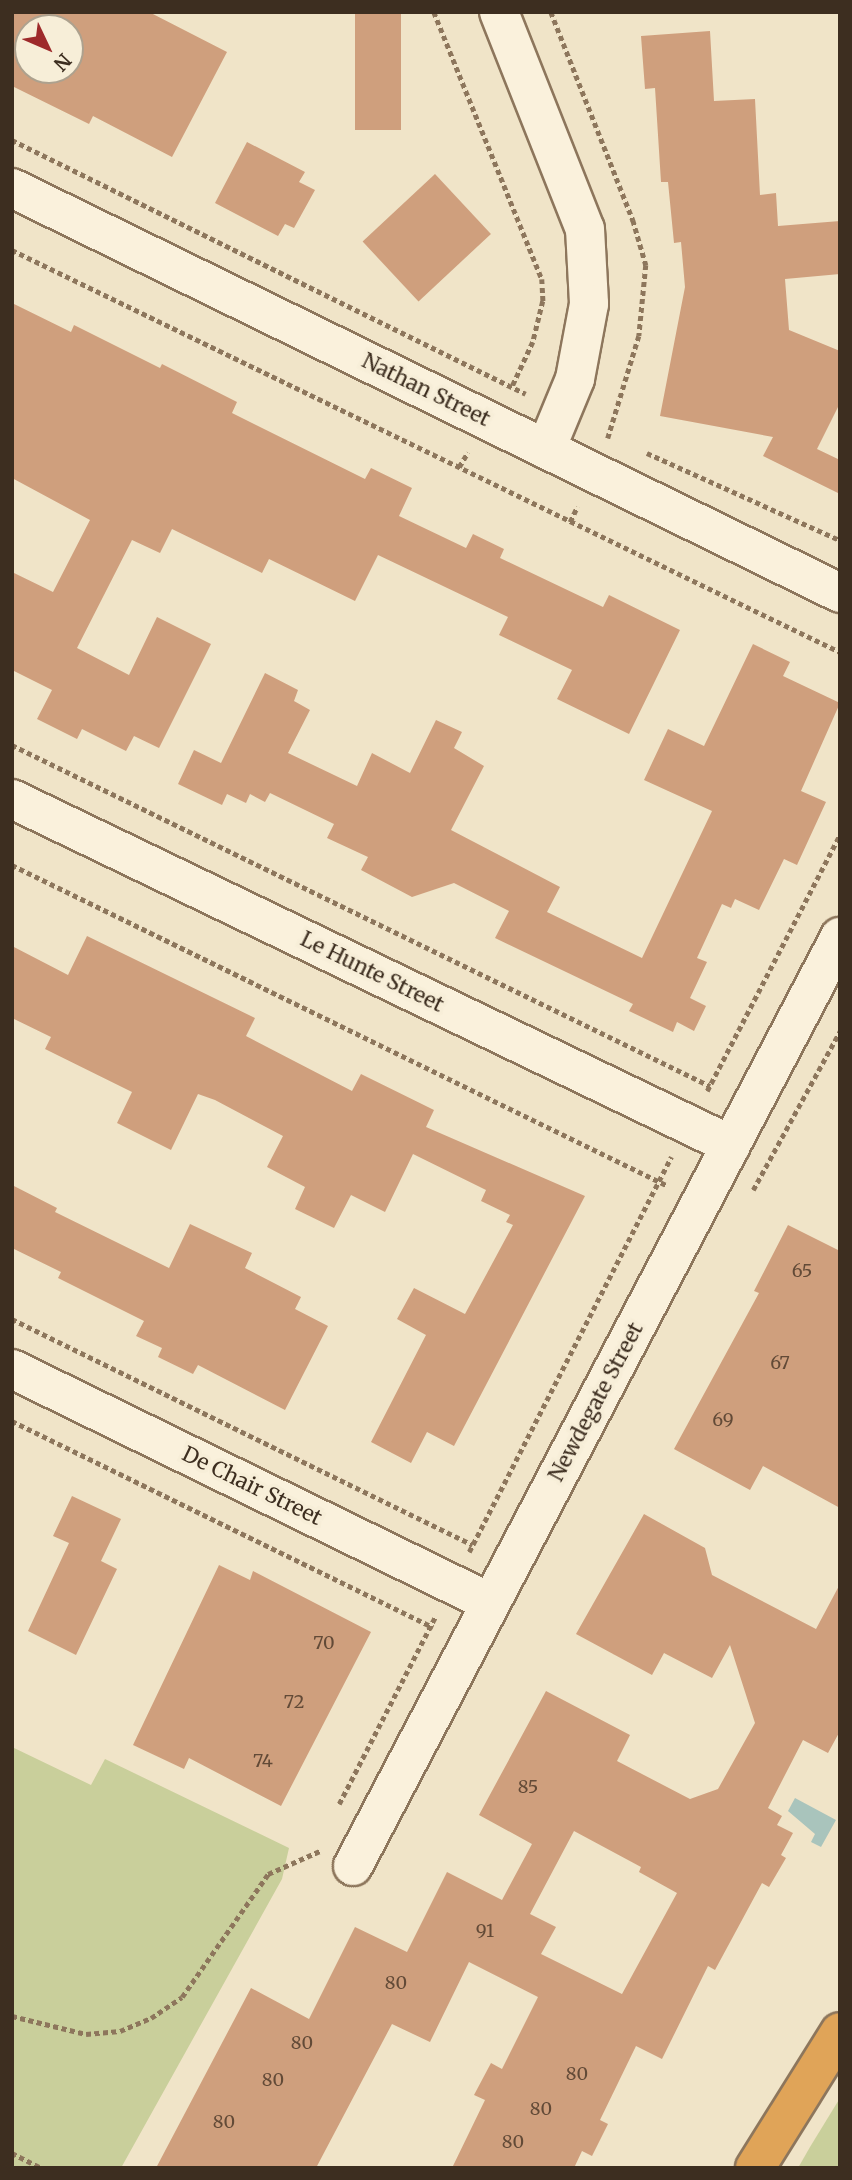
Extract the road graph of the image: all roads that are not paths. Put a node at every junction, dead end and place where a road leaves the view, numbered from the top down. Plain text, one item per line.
1 (499, 12) edge
2 (12, 188) edge
3 (545, 449) junction
4 (840, 593) edge
5 (12, 799) edge
6 (840, 937) edge
7 (731, 1145) junction
8 (12, 1369) edge
9 (491, 1603) junction
10 (353, 1866) road end
11 (840, 2032) edge
12 (755, 2168) edge

1 - 3 street
2 - 3 street, Nathan Street
3 - 4 street, Nathan Street
5 - 7 street, Le Hunte Street
6 - 7 street, Newdegate Street
7 - 9 street, Newdegate Street
8 - 9 street, De Chair Street
9 - 10 street, Newdegate Street
11 - 12 highway

